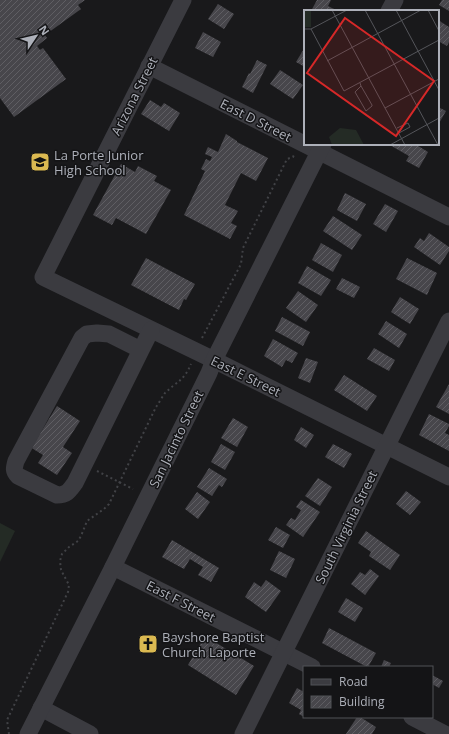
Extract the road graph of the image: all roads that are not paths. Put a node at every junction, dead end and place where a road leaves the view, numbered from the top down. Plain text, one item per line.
1 (182, 0) edge
2 (394, 0) edge
3 (389, 10) edge
4 (148, 66) junction
5 (304, 144) edge
6 (309, 145) edge
7 (321, 148) edge
8 (449, 217) edge
9 (43, 277) joint
10 (449, 321) edge
11 (151, 330) junction
12 (141, 350) junction
13 (214, 360) junction
14 (386, 446) junction
15 (449, 477) edge
16 (113, 567) junction
17 (284, 652) junction
18 (310, 666) edge
19 (41, 708) junction
20 (414, 718) edge
21 (449, 729) edge
22 (28, 734) edge
23 (90, 734) edge
24 (243, 734) edge
25 (446, 734) edge

1 - 4 street, Arizona Street
2 - 3 street
4 - 5 street, East D Street
4 - 9 street, Arizona Street
6 - 7 street, East D Street
7 - 8 street, East D Street
7 - 13 street, San Jacinto Street
9 - 11 street, East E Street
10 - 14 street, South Virginia Street
11 - 12 street
11 - 13 street, East E Street
12 - 12 street
13 - 14 street, East E Street
13 - 16 street, San Jacinto Street
14 - 15 street, East E Street
14 - 17 street, South Virginia Street
16 - 17 street, East F Street
16 - 19 street, San Jacinto Street
17 - 18 street, East F Street
17 - 24 street, South Virginia Street
19 - 22 street, San Jacinto Street
19 - 23 street
20 - 25 street
21 - 25 street

